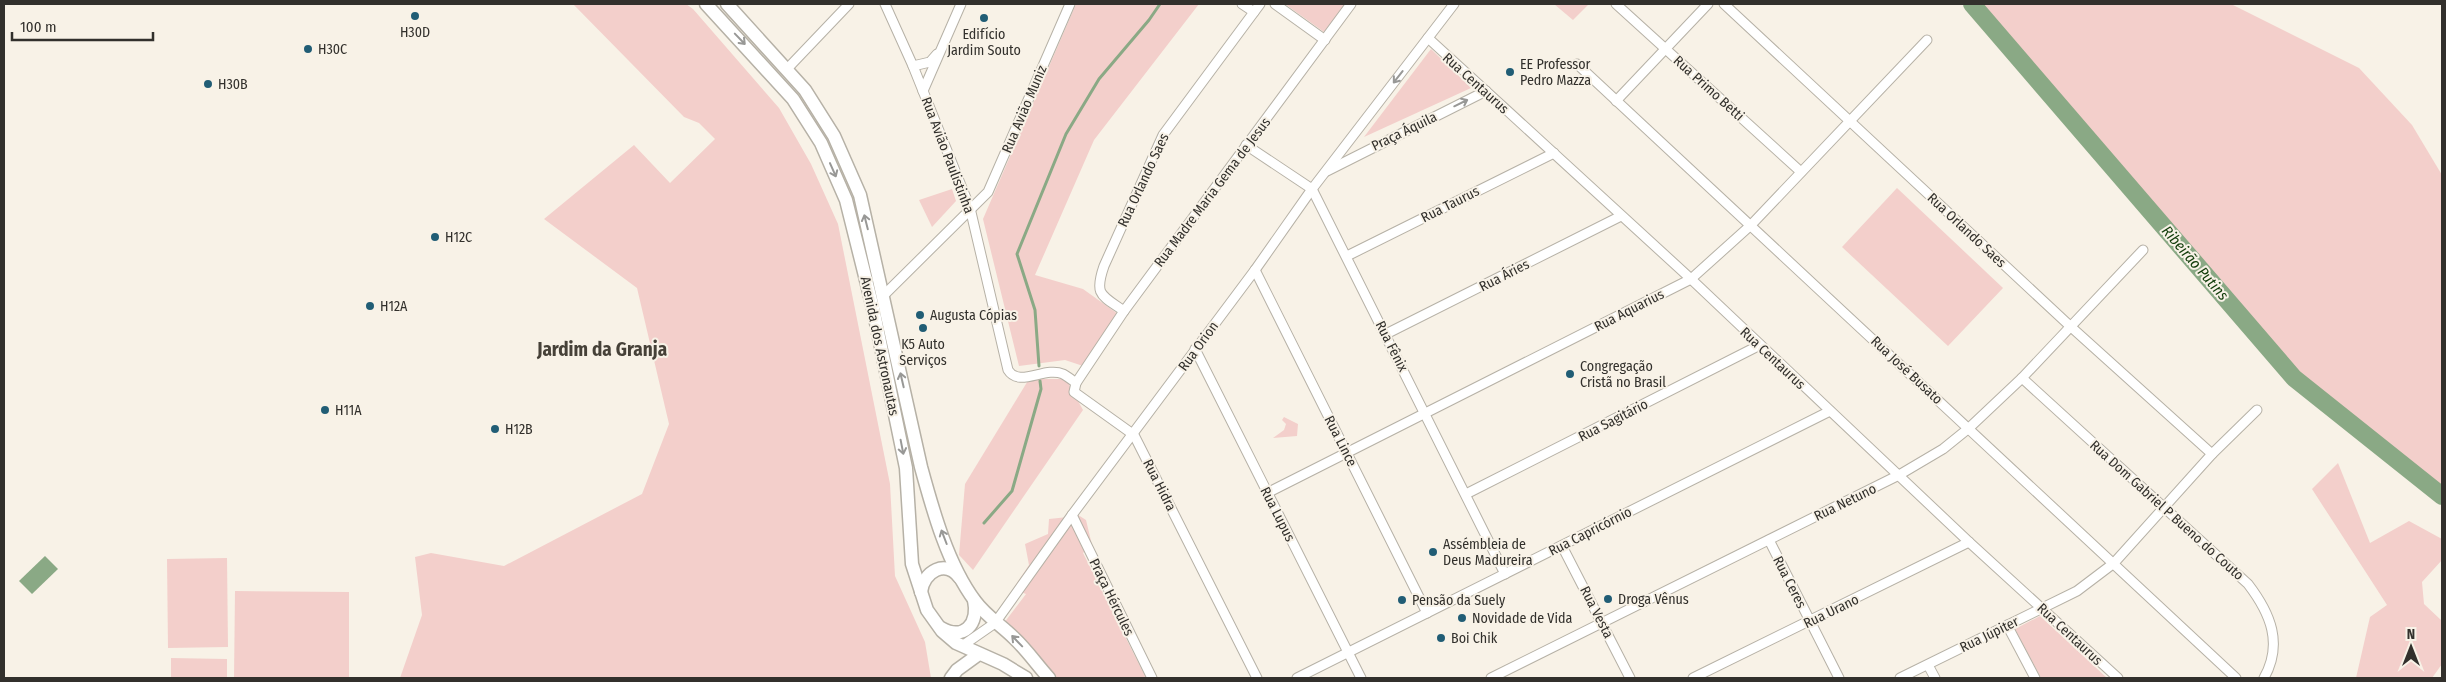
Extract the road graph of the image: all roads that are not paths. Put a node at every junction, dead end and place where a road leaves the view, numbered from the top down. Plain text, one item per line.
1 (706, 4) edge
2 (727, 4) edge
3 (849, 4) edge
4 (885, 4) edge
5 (960, 4) edge
6 (1070, 4) edge
7 (1242, 4) edge
8 (1260, 4) edge
9 (1275, 4) edge
10 (1351, 4) edge
11 (1454, 4) edge
12 (1616, 4) edge
13 (1708, 4) edge
14 (1724, 4) edge
15 (1254, 12) junction
16 (1428, 38) junction
17 (1325, 40) junction
18 (1927, 40) dead end
19 (1666, 50) junction
20 (941, 51) junction
21 (1577, 64) dead end
22 (913, 66) junction
23 (787, 69) junction
24 (923, 91) junction
25 (1486, 91) junction
26 (1616, 101) junction
27 (1850, 121) junction
28 (1349, 140) junction
29 (1246, 146) junction
30 (1554, 153) junction
31 (1357, 154) junction
32 (1801, 172) junction
33 (1324, 173) junction
34 (1312, 189) junction
35 (970, 208) junction
36 (1621, 216) junction
37 (1751, 225) junction
38 (2143, 250) dead end
39 (1347, 256) junction
40 (1255, 270) junction
41 (1691, 279) junction
42 (883, 296) junction
43 (1124, 311) junction
44 (2070, 326) junction
45 (1386, 334) junction
46 (1760, 345) junction
47 (1195, 349) junction
48 (2022, 378) junction
49 (1076, 383) junction
50 (2257, 410) dead end
51 (1830, 411) junction
52 (1426, 414) junction
53 (1969, 428) junction
54 (1134, 435) junction
55 (1348, 453) junction
56 (2212, 454) junction
57 (1900, 475) junction
58 (1268, 493) junction
59 (1466, 494) junction
60 (2164, 507) junction
61 (1072, 515) junction
62 (1769, 540) junction
63 (1969, 542) junction
64 (1562, 546) junction
65 (2114, 563) junction
66 (1505, 574) junction
67 (963, 582) junction
68 (921, 592) junction
69 (974, 600) junction
70 (2043, 608) junction
71 (1427, 613) junction
72 (995, 622) junction
73 (1602, 622) junction
74 (1810, 622) junction
75 (936, 625) junction
76 (2007, 625) junction
77 (962, 646) junction
78 (1348, 653) junction
79 (980, 654) junction
80 (1928, 665) junction
81 (951, 678) edge
82 (1026, 678) edge
83 (1049, 678) edge
84 (1152, 678) edge
85 (1257, 678) edge
86 (1297, 678) edge
87 (1361, 678) edge
88 (1491, 678) edge
89 (1630, 678) edge
90 (1693, 678) edge
91 (1838, 678) edge
92 (1900, 678) edge
93 (1935, 678) edge
94 (2034, 678) edge
95 (2118, 678) edge
96 (2236, 678) edge
97 (2264, 678) edge

1 -> 68 main road, Avenida dos Astronautas
2 - 23 main road, Avenida dos Astronautas
3 - 23 street
4 - 22 street, Rua Avião Paulistinha
5 - 20 street
6 - 35 street, Rua Avião Muniz
7 - 15 street
8 - 15 street, Rua Orlando Saes
9 - 17 street
10 - 17 street, Rua Madre Maria Gema de Jesus
11 - 16 street, Rua Orion
12 - 19 street, Rua Primo Betti
13 - 19 street
14 - 27 street, Rua Orlando Saes
15 - 43 street, Rua Orlando Saes
16 - 25 street, Rua Centaurus
16 -> 28 street, Rua Orion
17 - 29 street, Rua Madre Maria Gema de Jesus
18 - 27 street, Rua Aquarius
19 - 26 street
19 - 32 street, Rua Primo Betti
20 - 22 street
20 - 24 street
21 - 26 street, Rua José Busato
22 - 24 street, Rua Avião Paulistinha
42 -> 23 main road, Avenida dos Astronautas
24 - 35 street, Rua Avião Paulistinha
25 - 30 street, Rua Centaurus
31 -> 25 street, Praça Áquila
26 - 37 street, Rua José Busato
27 - 32 street, Rua Aquarius
27 - 44 street, Rua Orlando Saes
28 - 31 street
28 - 33 street, Rua Orion
29 - 34 street, Rua Fênix
29 - 43 street, Rua Madre Maria Gema de Jesus
30 - 36 street, Rua Centaurus
30 - 39 street, Rua Taurus
31 - 33 street, Praça Áquila
32 - 37 street, Rua Aquarius
33 - 34 street, Rua Orion
34 - 39 street, Rua Fênix
34 - 40 street, Rua Orion
35 - 42 street, Rua Avião Muniz
35 - 49 street, Rua Avião Paulistinha
36 - 41 street, Rua Centaurus
36 - 45 street, Rua Áries
37 - 41 street, Rua Aquarius
37 - 53 street, Rua José Busato
38 - 44 street, Rua Netuno
39 - 45 street, Rua Fênix
40 - 47 street, Rua Orion
40 - 55 street, Rua Lince
41 - 46 street, Rua Centaurus
41 - 52 street, Rua Aquarius
67 -> 42 main road, Avenida dos Astronautas
43 - 49 street, Rua Madre Maria Gema de Jesus
44 - 48 street, Rua Netuno
44 - 56 street, Rua Orlando Saes
45 - 52 street, Rua Fênix
46 - 51 street, Rua Centaurus
46 - 59 street, Rua Sagitário
47 - 54 street, Rua Orion
47 - 58 street, Rua Lupus
48 - 53 street, Rua Netuno
48 - 60 street, Rua Dom Gabriel P Bueno do Couto
49 - 54 street, Rua Hidra
50 - 56 street, Rua Júpiter
51 - 57 street, Rua Centaurus
51 - 64 street, Rua Capricórnio
52 - 55 street, Rua Aquarius
52 - 59 street, Rua Fênix
53 - 57 street, Rua Netuno
53 - 65 street, Rua José Busato
54 - 61 street, Rua Orion
54 - 85 street, Rua Hidra
55 - 58 street, Rua Aquarius
55 - 71 street, Rua Lince
56 - 60 street, Rua Júpiter
57 - 62 street, Rua Netuno
57 - 63 street, Rua Centaurus
58 - 78 street, Rua Lupus
59 - 66 street, Rua Fênix
60 - 65 street, Rua Júpiter
60 - 97 street, Rua Dom Gabriel P Bueno do Couto
61 - 72 street, Rua Orion
61 - 84 street, Praça Hércules
62 - 73 street, Rua Netuno
62 - 74 street, Rua Ceres
63 - 70 street, Rua Centaurus
63 - 74 street, Rua Urano
64 - 66 street, Rua Capricórnio
64 - 73 street, Rua Vesta
65 - 70 street, Rua Júpiter
65 - 96 street, Rua José Busato
66 - 71 street, Rua Capricórnio
67 - 68 main road
67 - 69 main road, Avenida dos Astronautas
68 - 75 main road, Avenida dos Astronautas
69 - 72 main road, Avenida dos Astronautas
69 - 75 main road
70 - 76 street, Rua Júpiter
70 - 95 street, Rua Centaurus
71 - 78 street, Rua Capricórnio
72 - 77 street, Rua Orion
83 -> 72 main road, Avenida dos Astronautas
73 - 88 street, Rua Netuno
73 - 89 street, Rua Vesta
74 - 90 street, Rua Urano
74 - 91 street, Rua Ceres
75 - 77 main road, Avenida dos Astronautas
76 - 80 street, Rua Júpiter
76 - 94 street
77 - 79 main road, Avenida dos Astronautas
78 - 86 street, Rua Capricórnio
78 - 87 street, Rua Lupus
79 - 81 main road
79 - 82 main road, Avenida dos Astronautas
80 - 92 street, Rua Júpiter
80 - 93 street

